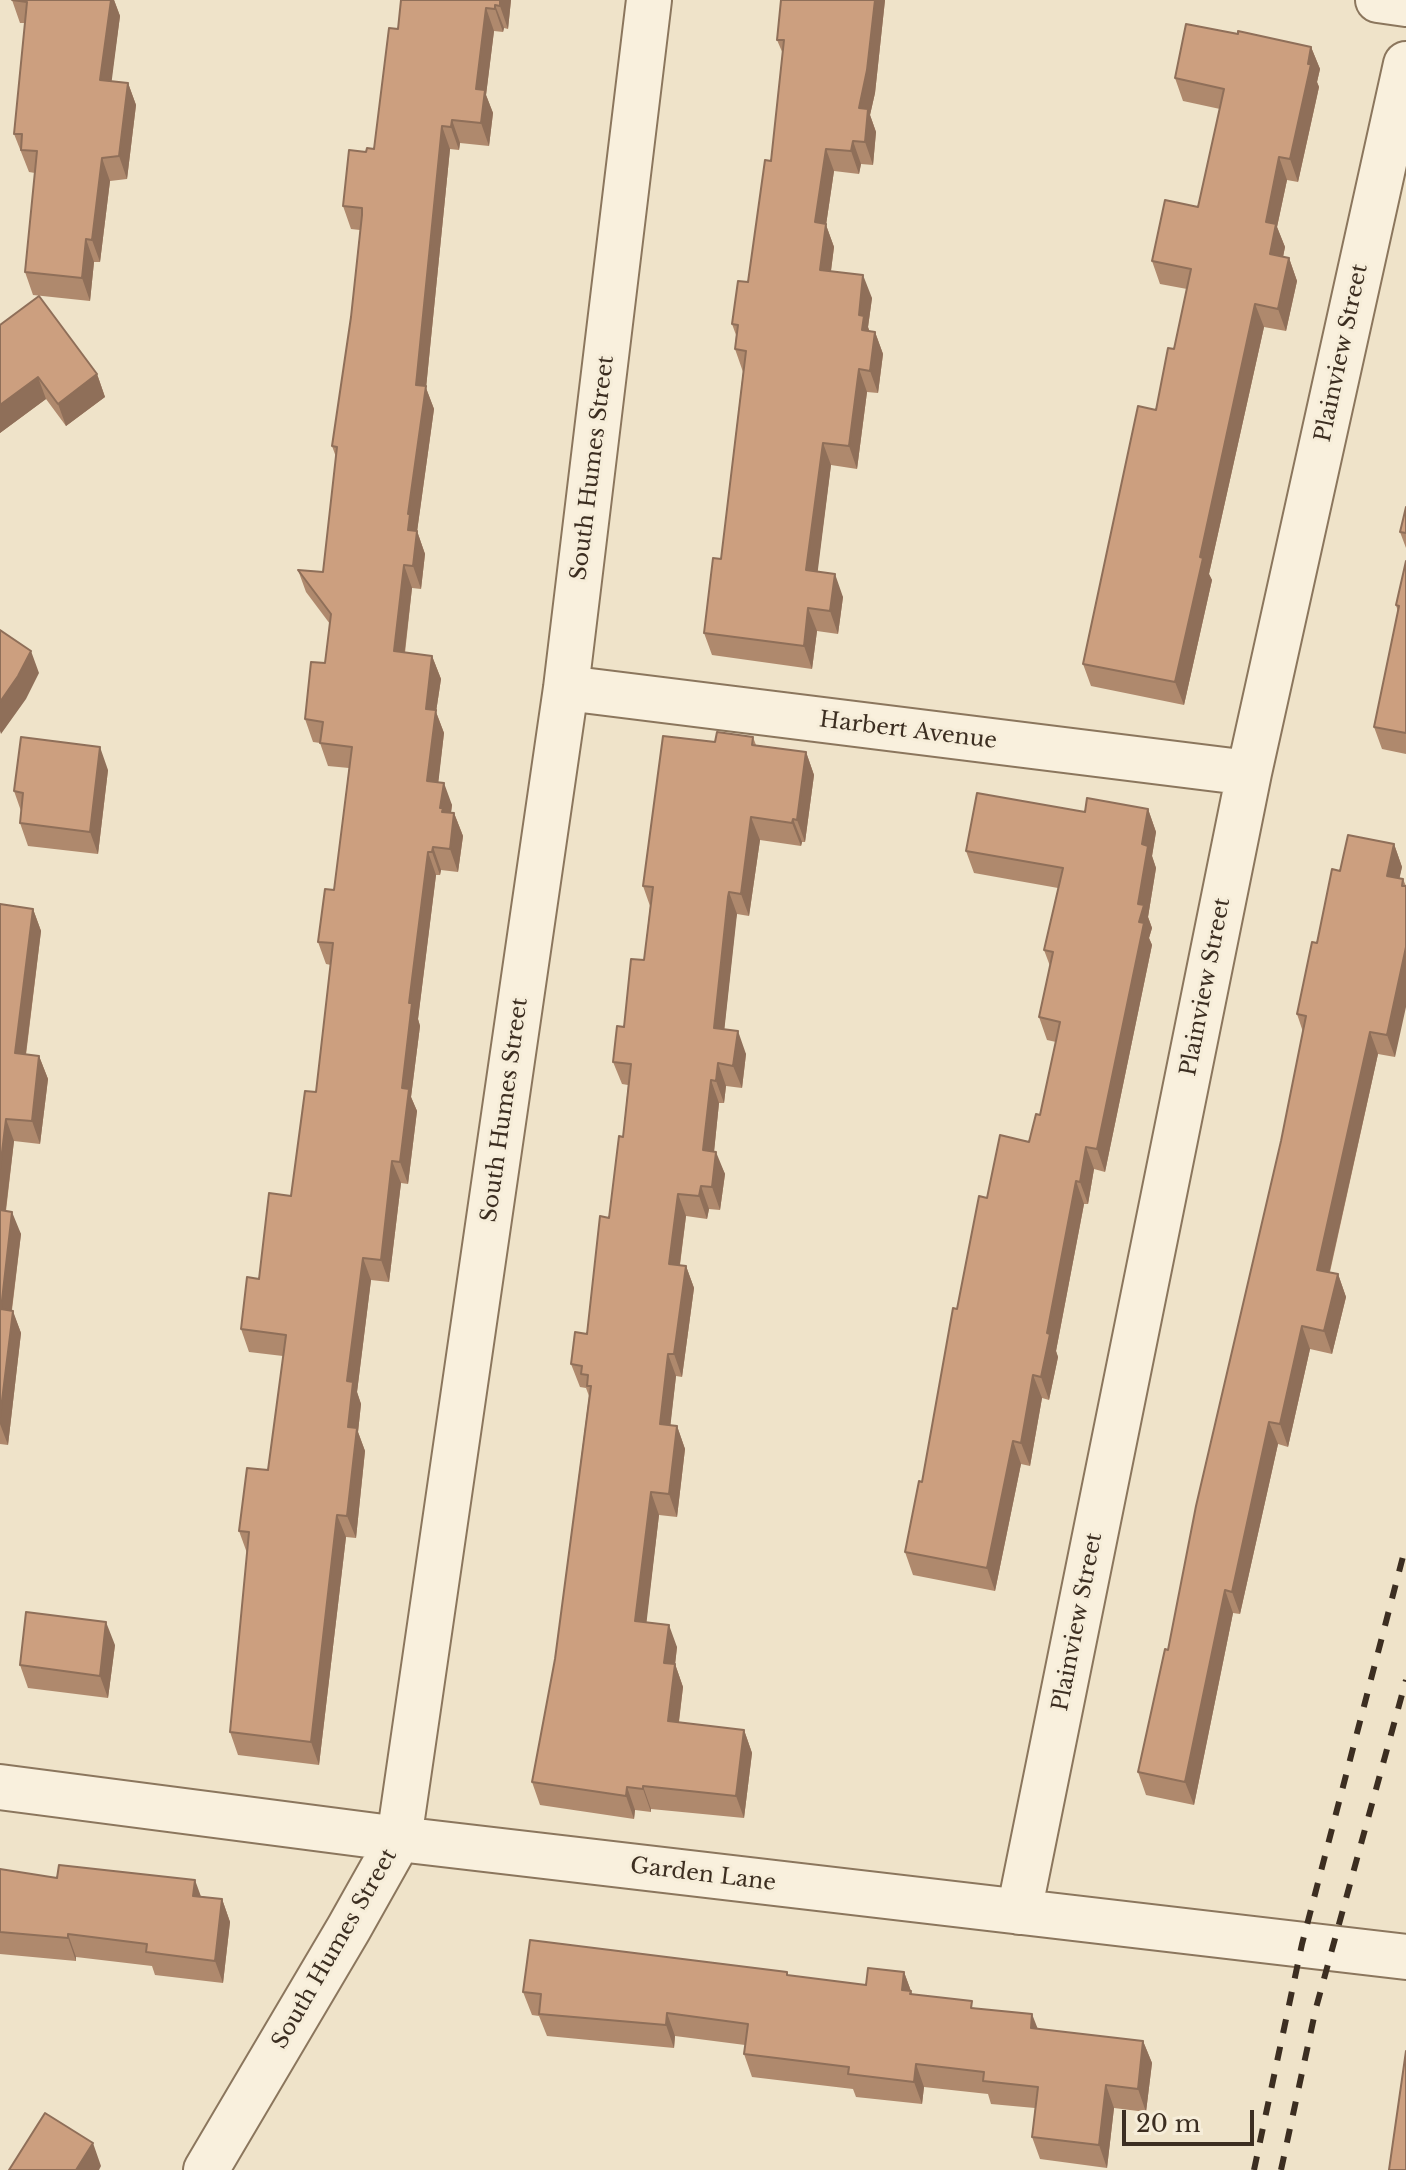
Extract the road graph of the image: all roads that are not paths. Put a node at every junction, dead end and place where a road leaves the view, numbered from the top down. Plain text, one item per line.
1 (649, 0) edge
2 (1378, 0) edge
3 (1406, 4) edge
4 (1406, 64) edge
5 (566, 688) junction
6 (1249, 773) junction
7 (0, 1787) edge
8 (399, 1839) junction
9 (1019, 1912) junction
10 (1406, 1957) edge
11 (206, 2170) edge

1 - 5 street, South Humes Street
2 - 3 street
4 - 6 street, Plainview Street
5 - 6 street, Harbert Avenue
5 - 8 street, South Humes Street
6 - 9 street, Plainview Street
7 - 8 street, Garden Lane
8 - 9 street, Garden Lane
8 - 11 street, South Humes Street
9 - 10 street, Garden Lane

